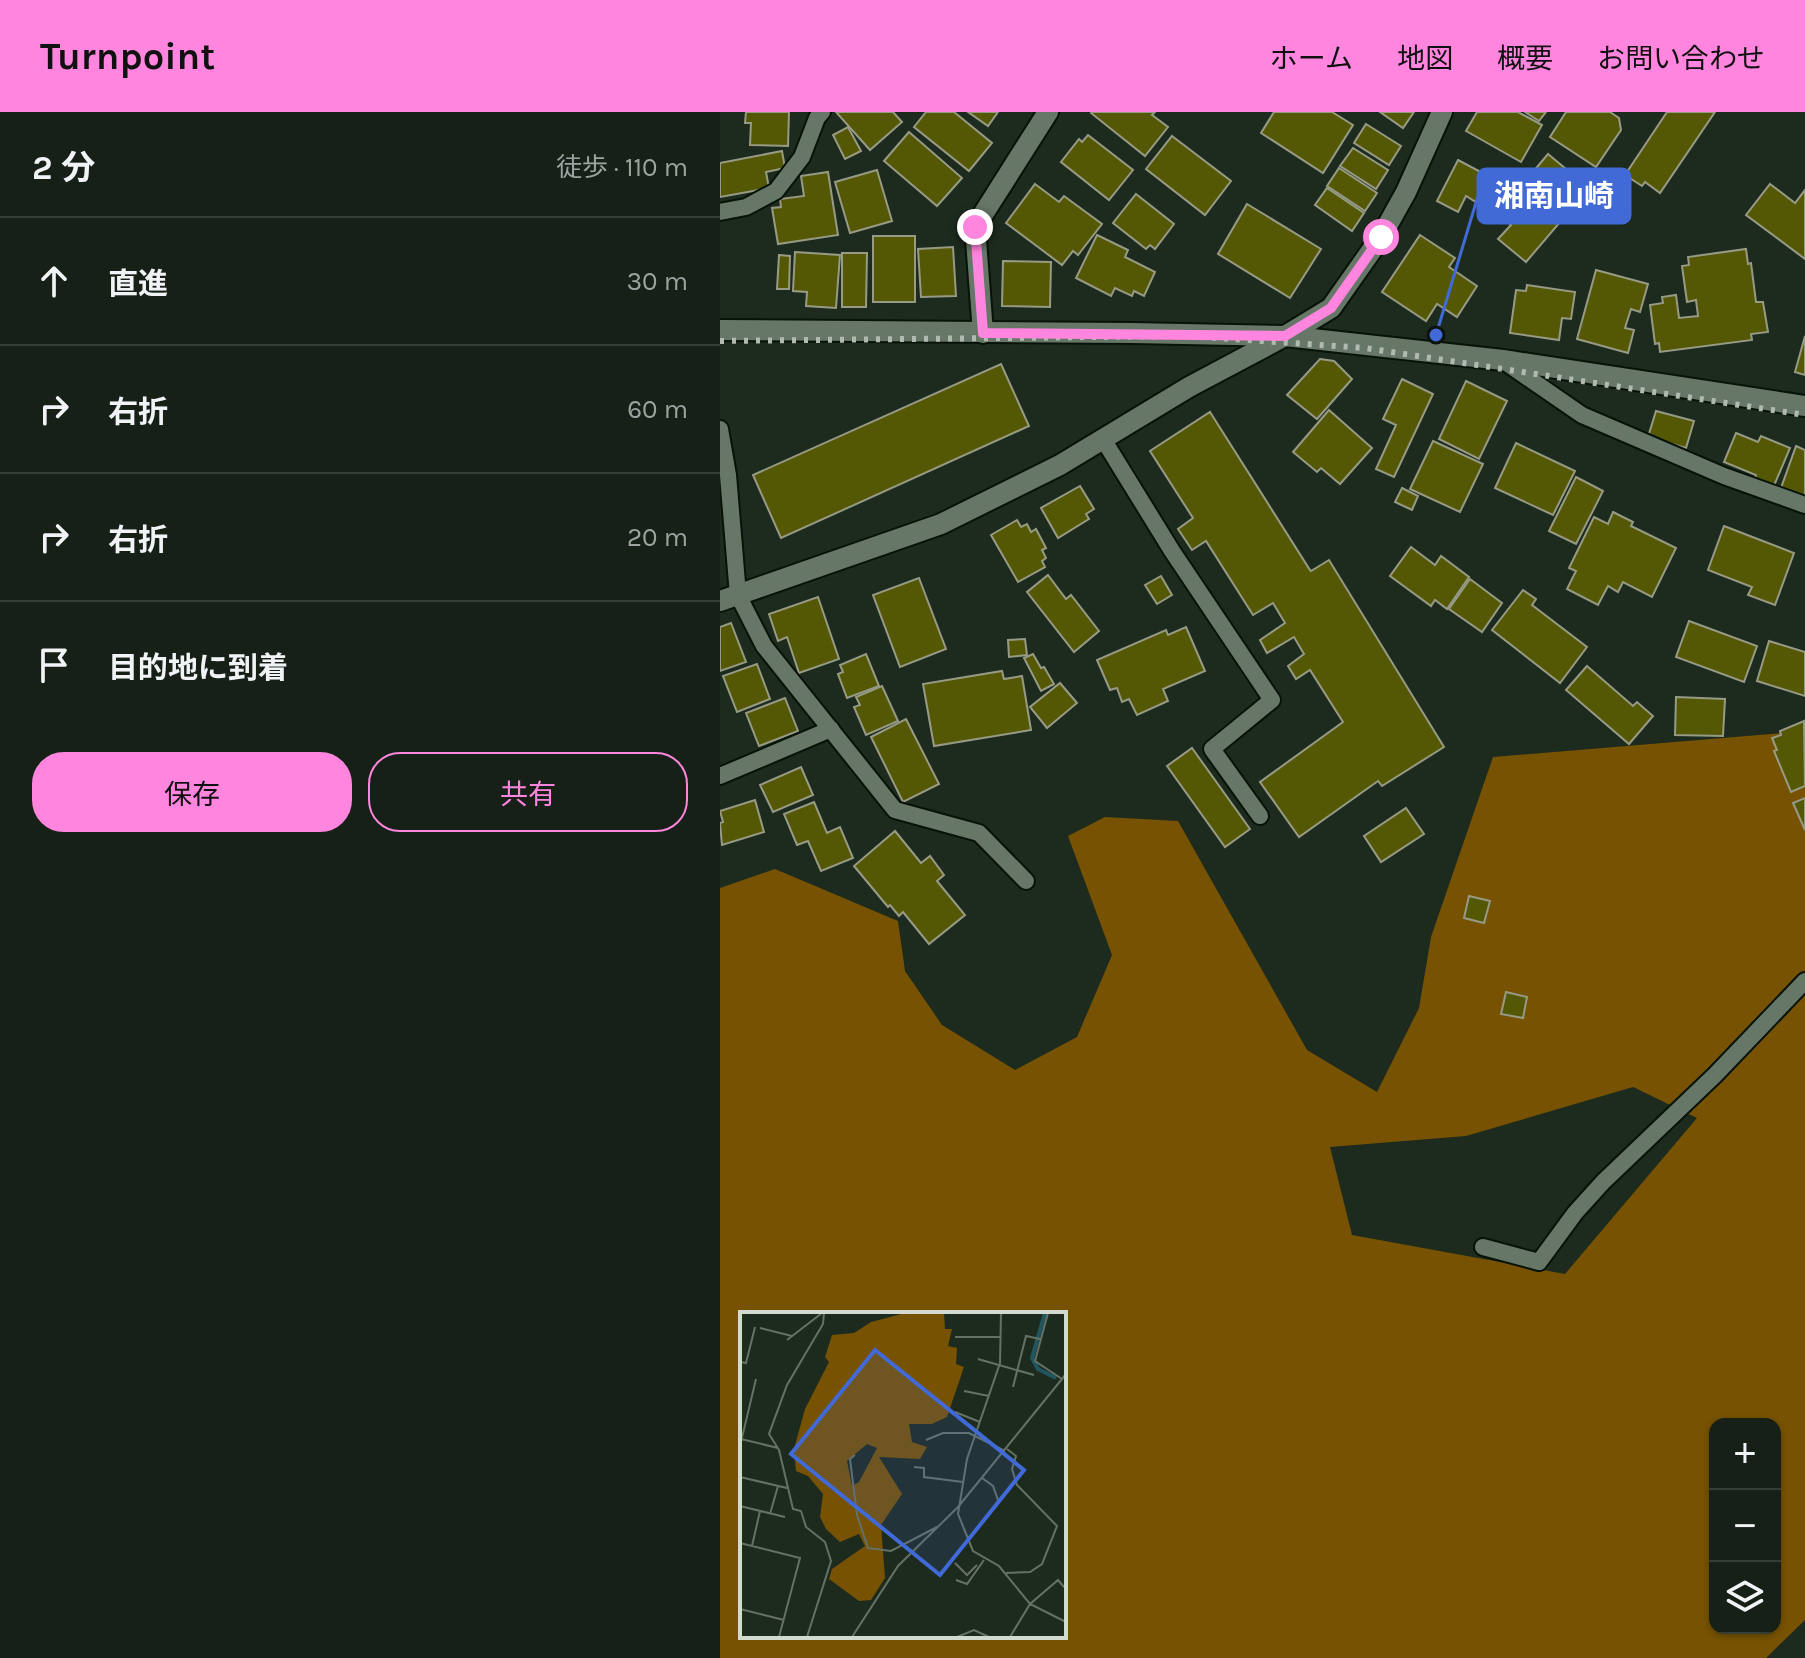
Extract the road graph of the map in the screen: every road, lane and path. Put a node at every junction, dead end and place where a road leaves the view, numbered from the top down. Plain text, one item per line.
1 (822, 112) edge
2 (1048, 112) edge
3 (1442, 112) edge
4 (720, 212) edge
5 (720, 330) edge
6 (983, 333) junction
7 (1285, 336) junction
8 (1503, 360) junction
9 (1805, 406) edge
10 (720, 429) edge
11 (1103, 439) junction
12 (1805, 505) edge
13 (729, 598) edge
14 (831, 729) junction
15 (720, 776) edge
16 (1260, 816) dead end
17 (1026, 881) dead end
18 (1805, 981) edge
19 (1483, 1247) dead end

1 - 4 lane
2 - 6 street
3 - 7 street
5 - 6 street
6 - 7 street
7 - 8 street
7 - 11 street
8 - 9 street
8 - 12 lane
10 - 13 lane
11 - 13 street
11 - 16 lane
13 - 14 lane
14 - 15 lane
14 - 17 lane
18 - 19 lane

